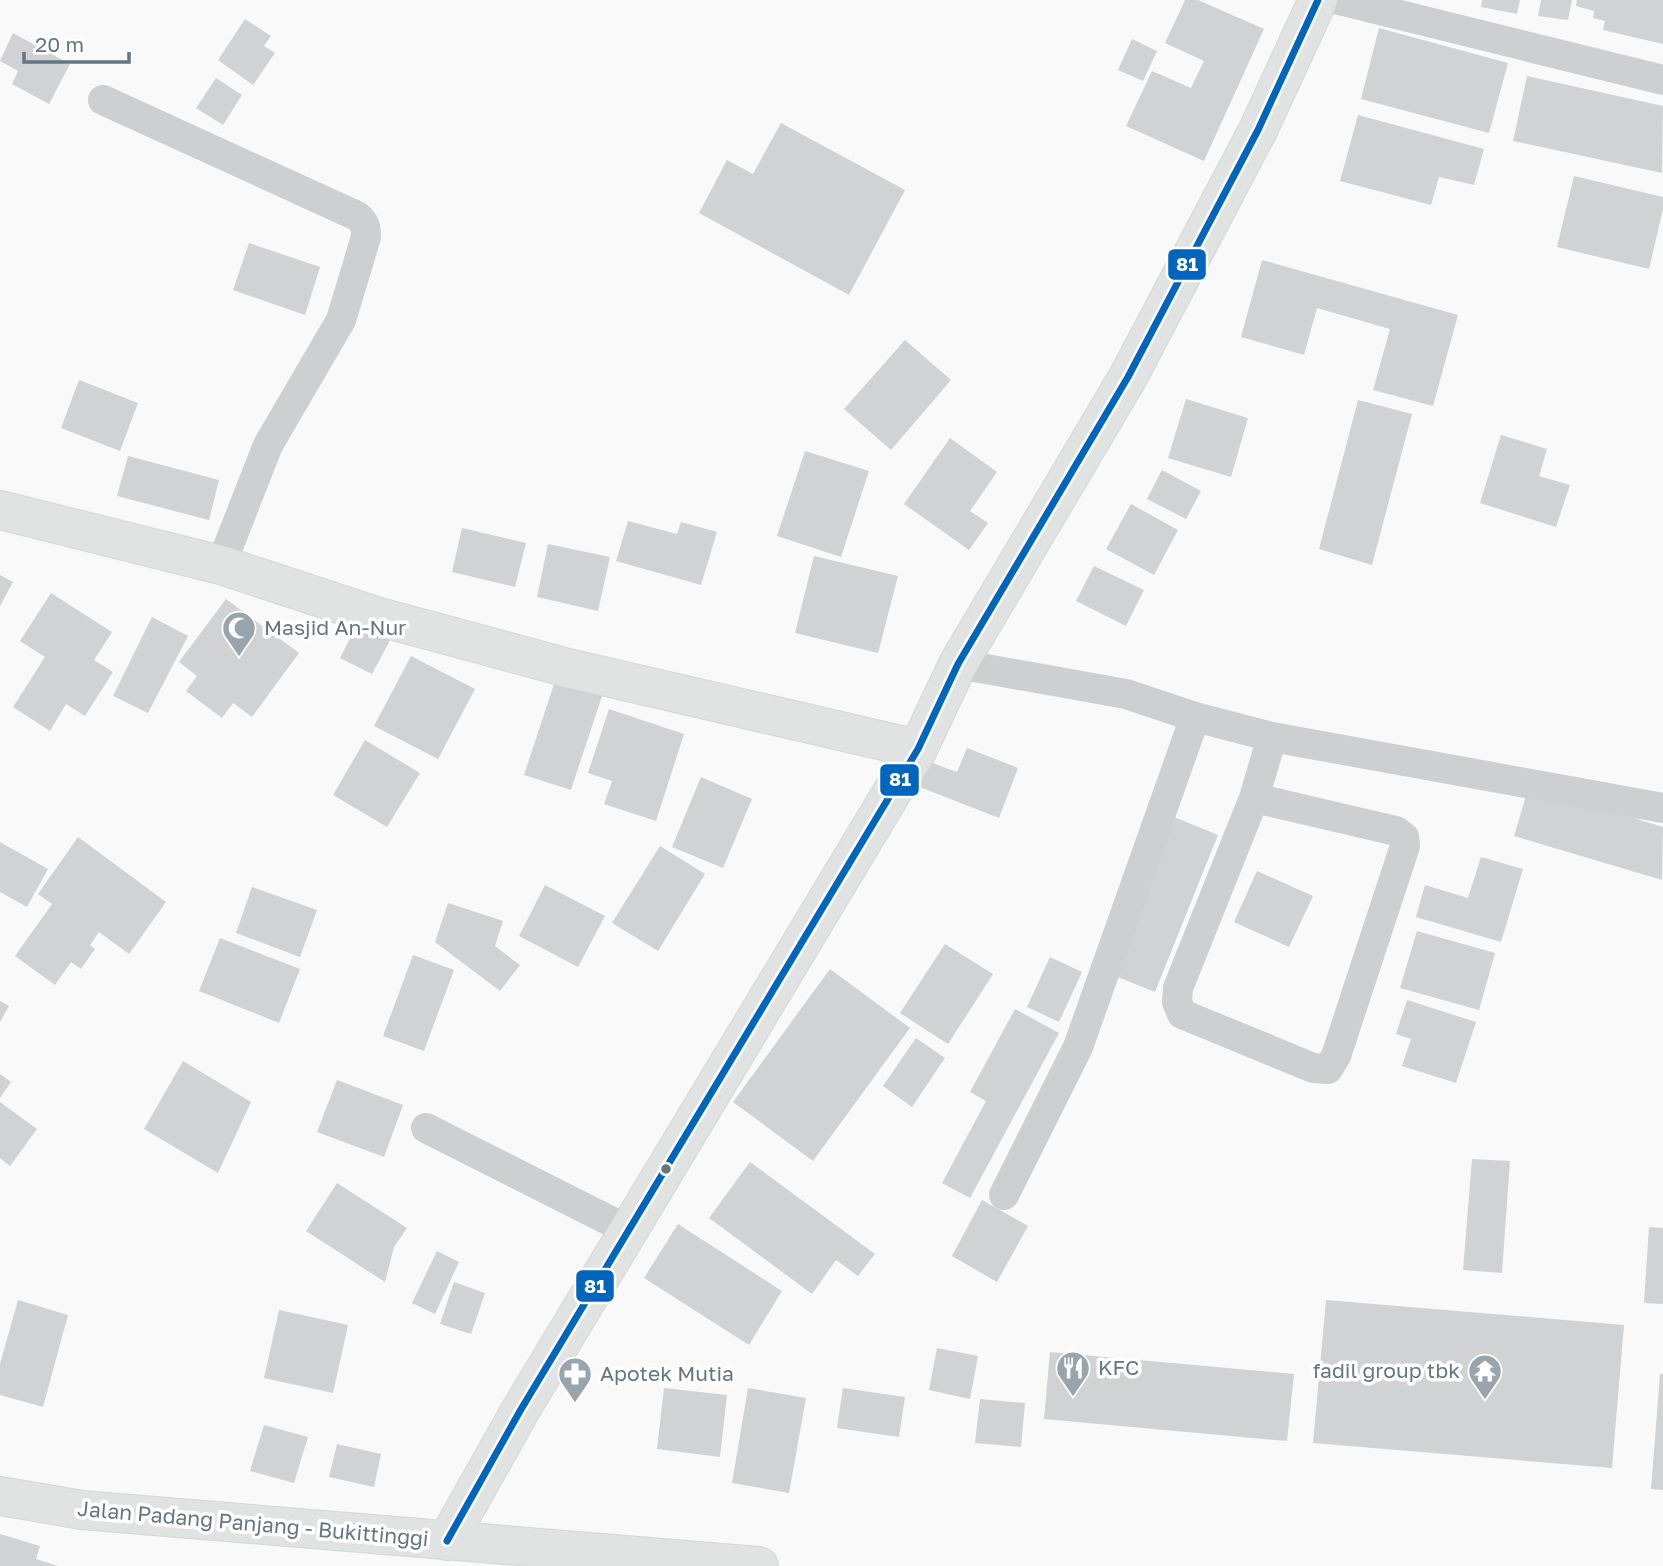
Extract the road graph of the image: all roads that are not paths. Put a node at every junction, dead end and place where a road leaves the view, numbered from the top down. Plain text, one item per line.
1 (1318, 0) edge
2 (1339, 0) edge
3 (1663, 80) edge
4 (103, 100) dead end
5 (0, 510) edge
6 (221, 565) junction
7 (958, 664) junction
8 (1195, 717) junction
9 (1272, 737) junction
10 (918, 749) junction
11 (1254, 798) junction
12 (1663, 808) edge
13 (426, 1128) dead end
14 (1004, 1195) dead end
15 (628, 1230) junction
16 (0, 1496) edge
17 (447, 1541) junction
18 (759, 1566) edge

1 - 7 main road
2 - 3 street
4 - 6 street
5 - 6 main road
6 - 10 main road
7 - 8 street
7 - 10 main road
8 - 9 street
8 - 14 street
9 - 11 street
9 - 12 street
10 - 15 main road
11 - 11 street
13 - 15 street
15 - 17 main road
16 - 17 main road, Jalan Padang Panjang - Bukittinggi
17 - 18 main road, Jalan Padang Panjang - Bukittinggi

